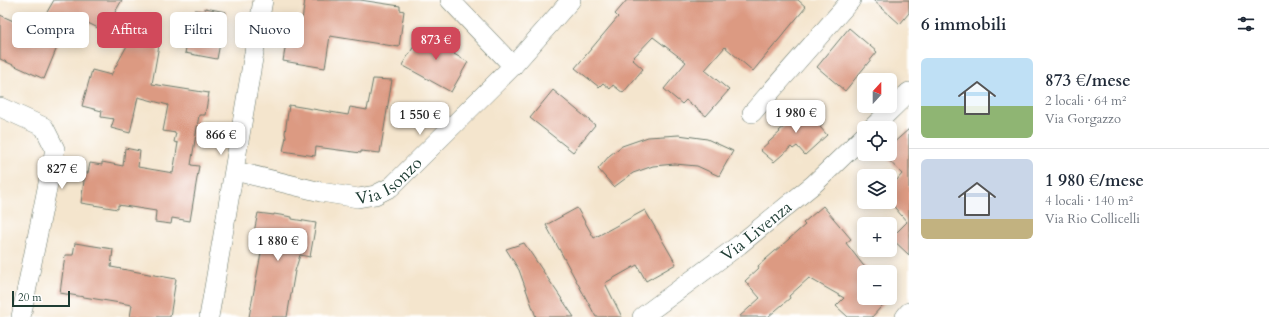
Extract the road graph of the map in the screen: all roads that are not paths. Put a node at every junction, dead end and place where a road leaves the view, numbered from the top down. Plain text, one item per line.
1 (263, 0) edge
2 (450, 0) edge
3 (571, 0) edge
4 (851, 0) edge
5 (513, 66) junction
6 (909, 92) edge
7 (0, 107) edge
8 (752, 114) dead end
9 (879, 121) edge
10 (857, 143) edge
11 (235, 171) junction
12 (909, 312) edge
13 (21, 317) edge
14 (209, 317) edge
15 (642, 317) edge
16 (904, 317) edge

1 - 11 street
2 - 5 street
3 - 5 street, Via Isonzo
4 - 8 street
5 - 11 street, Via Isonzo
6 - 9 street
7 - 13 street
10 - 15 street, Via Livenza
11 - 14 street
12 - 16 street

